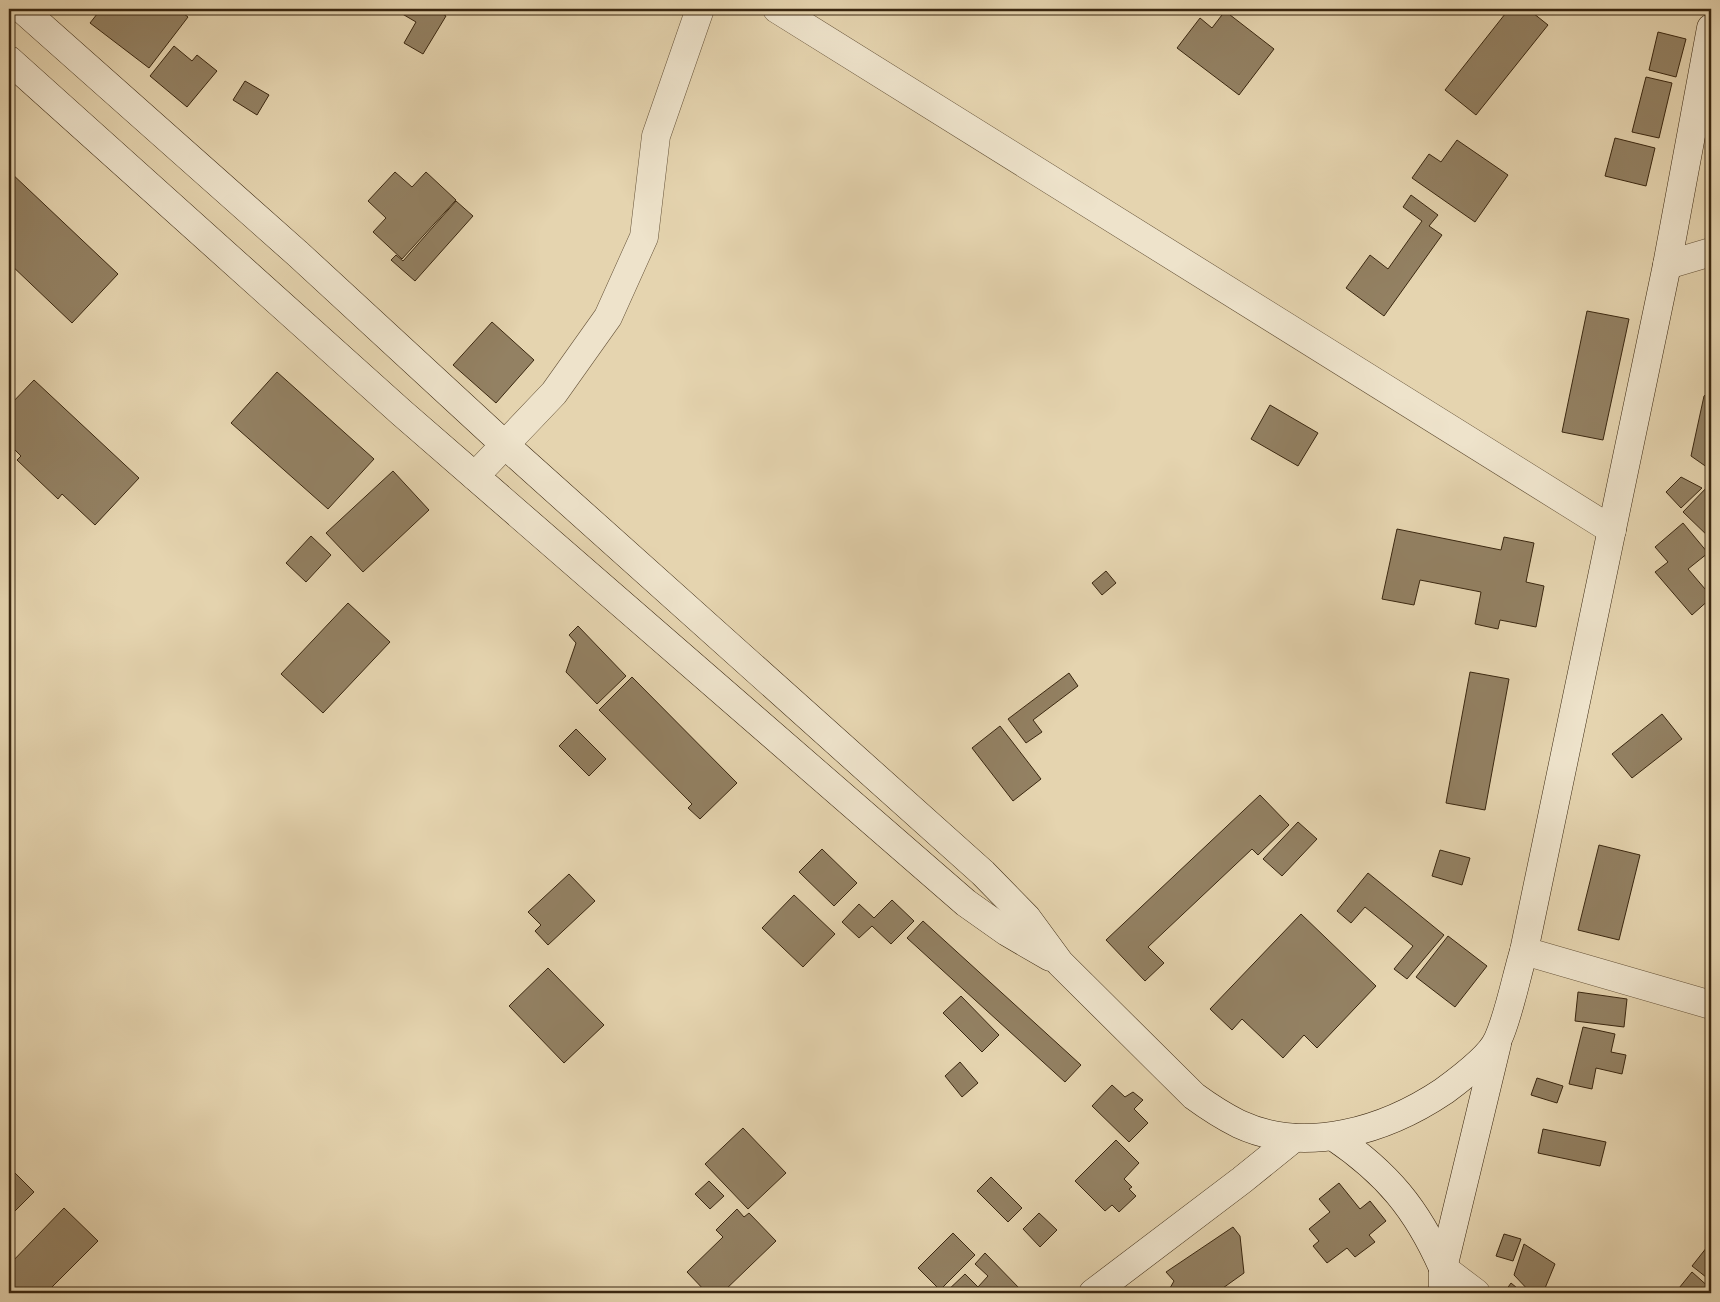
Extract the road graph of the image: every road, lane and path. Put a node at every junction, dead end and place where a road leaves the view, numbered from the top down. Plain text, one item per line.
1 (22, 9) edge
2 (700, 9) edge
3 (777, 9) edge
4 (1711, 28) edge
5 (9, 60) edge
6 (1711, 252) edge
7 (1667, 266) junction
8 (504, 444) junction
9 (475, 476) junction
10 (1612, 530) junction
11 (1524, 951) junction
12 (1060, 963) junction
13 (1711, 1005) edge
14 (1498, 1040) junction
15 (1334, 1136) junction
16 (1294, 1138) junction
17 (1443, 1281) edge
18 (1093, 1293) edge
19 (1476, 1293) edge

1 - 8 main road
2 - 8 main road
3 - 10 main road
4 - 7 main road
5 - 9 main road
6 - 7 main road
7 - 10 main road
8 - 9 main road
8 - 12 main road
9 - 12 main road
10 - 11 main road
11 - 13 main road
11 - 14 main road
12 - 16 main road
14 - 15 main road
14 - 17 main road
15 - 16 main road
15 - 17 main road
16 - 18 main road
17 - 19 main road

